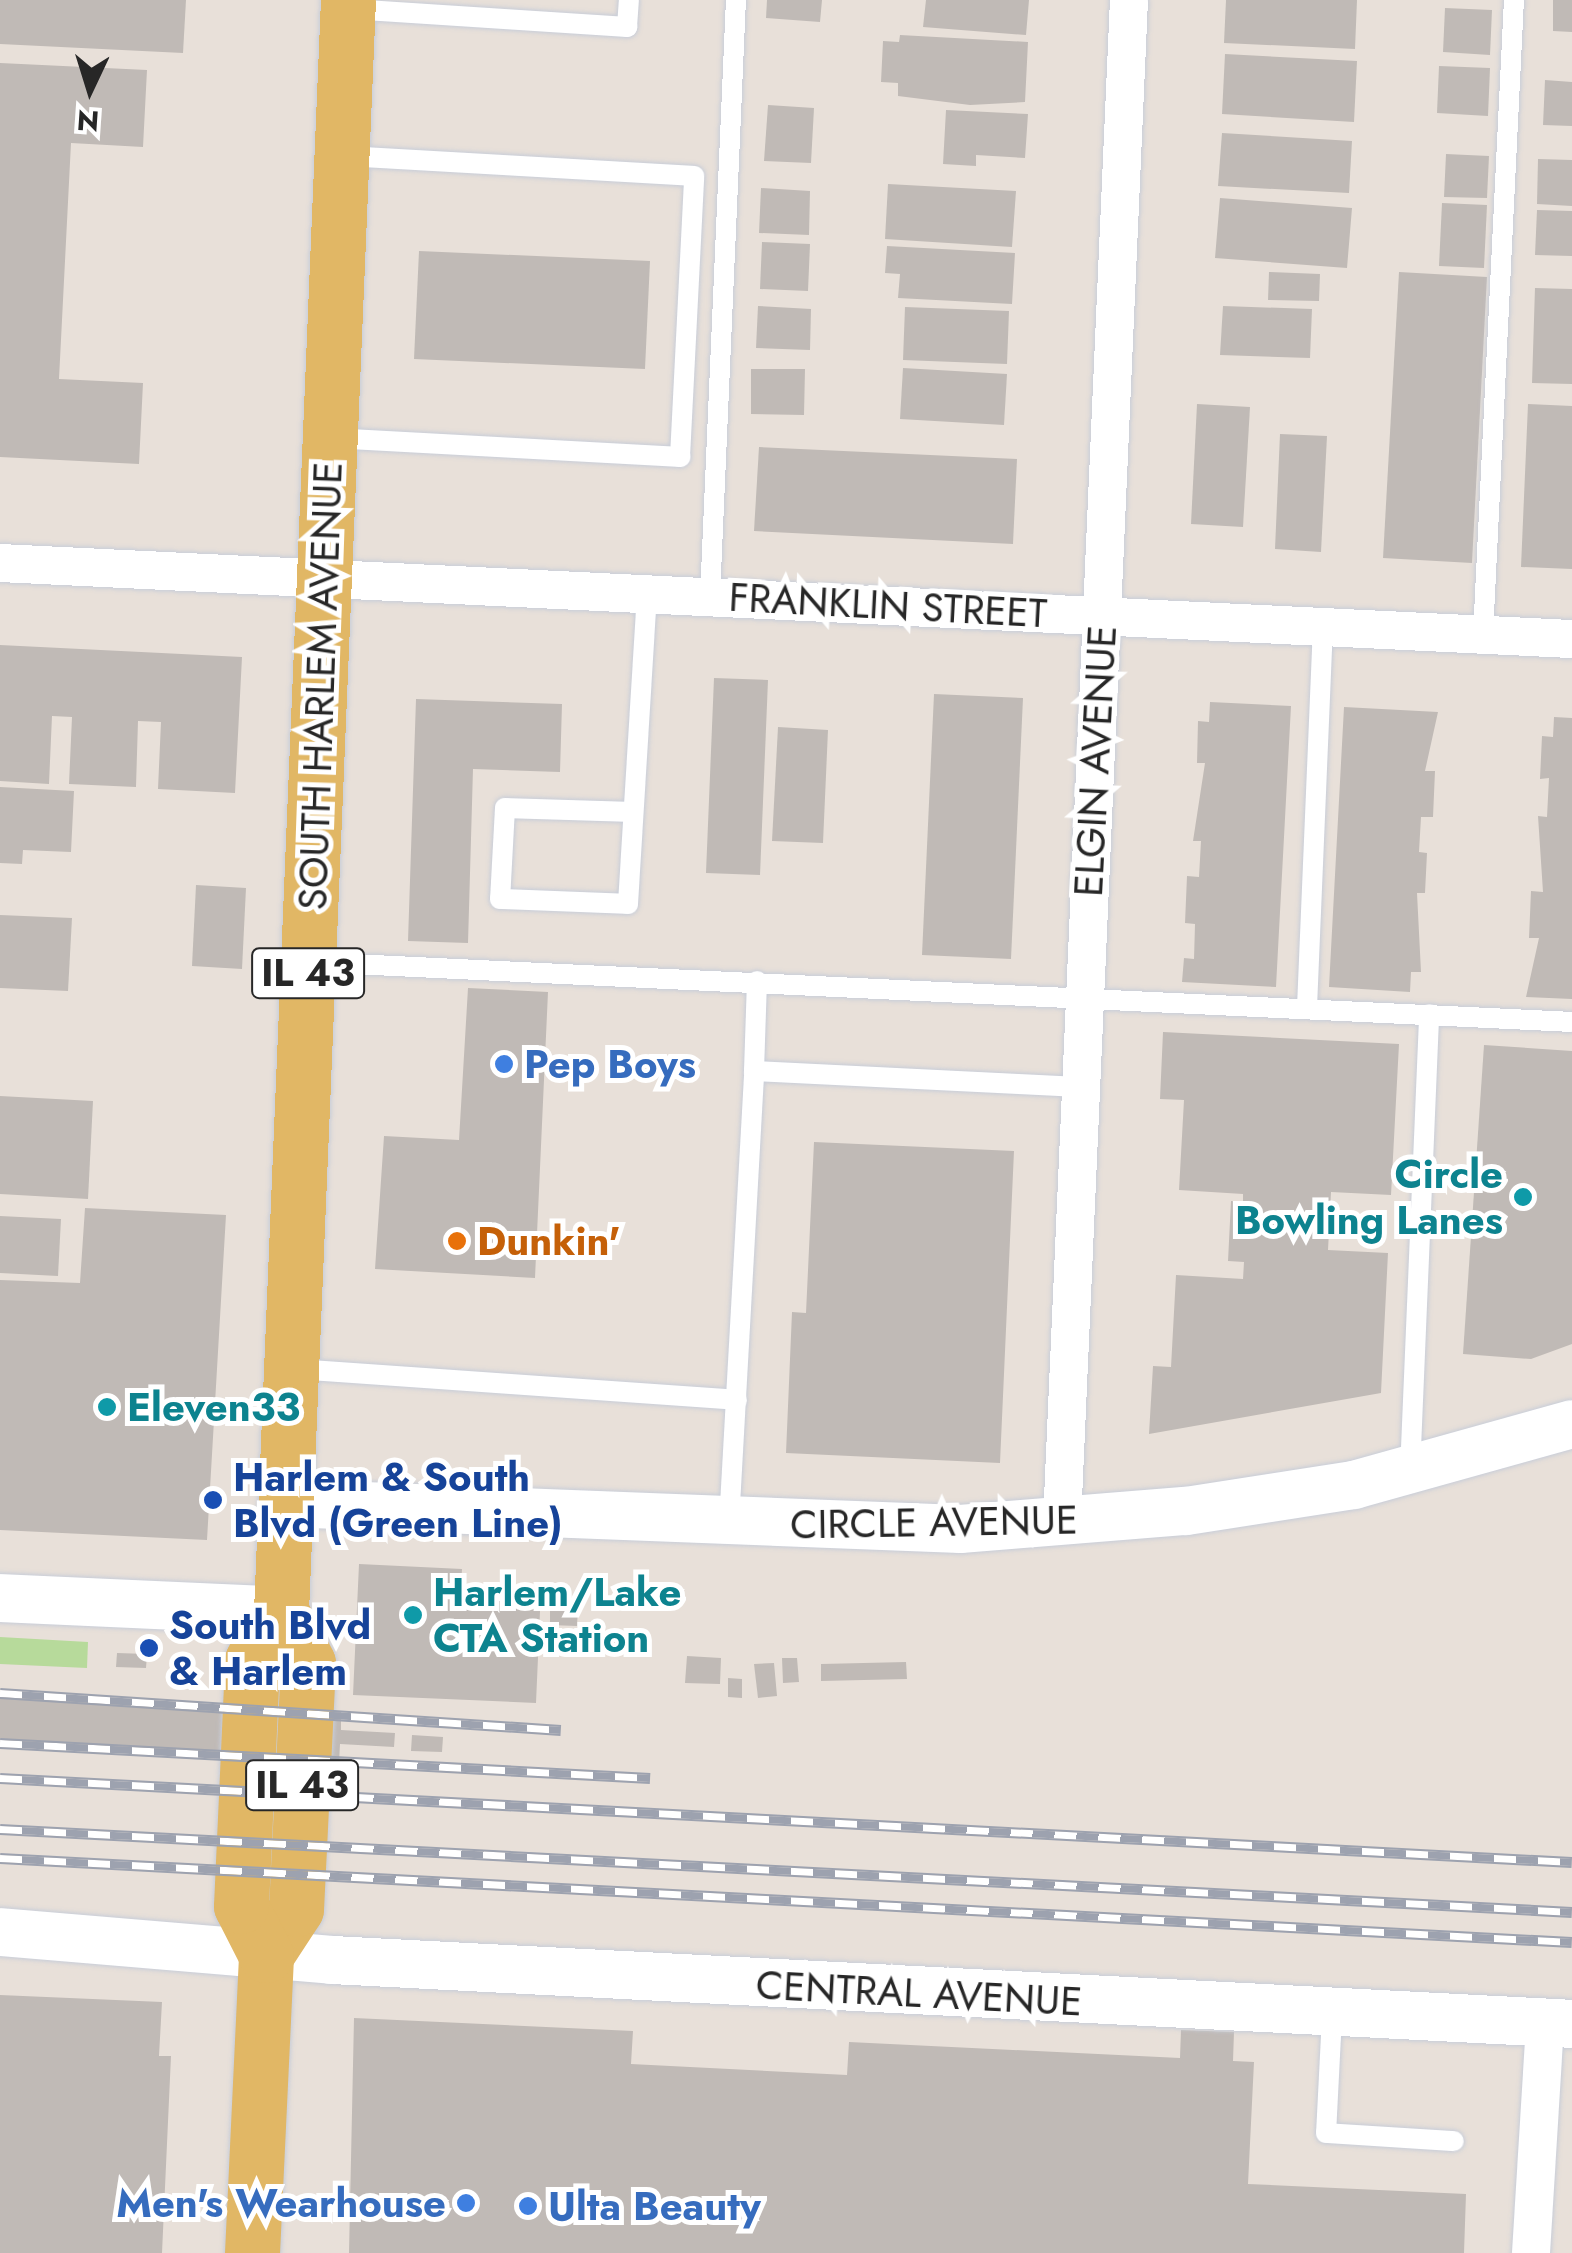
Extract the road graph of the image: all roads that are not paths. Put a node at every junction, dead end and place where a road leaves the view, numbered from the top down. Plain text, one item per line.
1 (629, 0) edge
2 (736, 0) edge
3 (1129, 0) edge
4 (1514, 0) edge
5 (348, 4) edge
6 (342, 156) junction
7 (330, 438) junction
8 (0, 563) edge
9 (324, 578) junction
10 (647, 594) junction
11 (710, 597) junction
12 (1102, 616) junction
13 (1323, 627) junction
14 (1483, 635) junction
15 (1572, 639) edge
16 (632, 812) junction
17 (308, 962) junction
18 (757, 981) junction
19 (1084, 995) junction
20 (1307, 1008) junction
21 (1429, 1014) junction
22 (1572, 1022) edge
23 (754, 1071) junction
24 (1080, 1086) junction
25 (292, 1368) junction
26 (737, 1400) junction
27 (1572, 1424) edge
28 (1410, 1474) junction
29 (286, 1503) junction
30 (1062, 1522) junction
31 (729, 1524) junction
32 (0, 1598) edge
33 (282, 1611) junction
34 (0, 1932) edge
35 (266, 1955) junction
36 (1332, 2016) junction
37 (1558, 2023) edge
38 (1454, 2141) dead end
39 (252, 2253) edge
40 (1532, 2253) edge

1 - 5 lane
2 - 11 lane
3 - 12 street, ELGIN AVENUE
4 - 14 lane
5 - 6 main road, SOUTH HARLEM AVENUE / IL 43
6 - 7 main road, SOUTH HARLEM AVENUE / IL 43
6 - 7 lane
7 - 9 main road, SOUTH HARLEM AVENUE / IL 43
8 - 9 street, FRANKLIN STREET
9 - 10 street, FRANKLIN STREET
9 - 17 main road, SOUTH HARLEM AVENUE / IL 43
10 - 11 street, FRANKLIN STREET
10 - 16 lane
11 - 12 street, FRANKLIN STREET
12 - 13 street, FRANKLIN STREET
12 - 19 street, ELGIN AVENUE
13 - 14 street, FRANKLIN STREET
13 - 20 lane
14 - 15 street, FRANKLIN STREET
16 - 16 lane
17 - 18 lane
17 - 25 main road, SOUTH HARLEM AVENUE / IL 43
18 - 19 lane
18 - 23 lane
19 - 20 lane
19 - 24 street, ELGIN AVENUE
20 - 21 lane
21 - 22 lane
21 - 28 lane
23 - 24 lane
23 - 26 lane
24 - 30 street, ELGIN AVENUE
25 - 26 lane
25 - 29 main road, SOUTH HARLEM AVENUE / IL 43
26 - 31 lane
27 - 28 street, CIRCLE AVENUE
28 - 30 street, CIRCLE AVENUE
29 - 31 street, CIRCLE AVENUE
29 - 33 main road, SOUTH HARLEM AVENUE / IL 43
30 - 31 street, CIRCLE AVENUE
32 - 33 street
33 - 35 main road, SOUTH HARLEM AVENUE / IL 43
34 - 35 street, CENTRAL AVENUE
35 - 36 street, CENTRAL AVENUE
35 - 39 main road
36 - 37 street, CENTRAL AVENUE
36 - 38 lane
37 - 40 street

